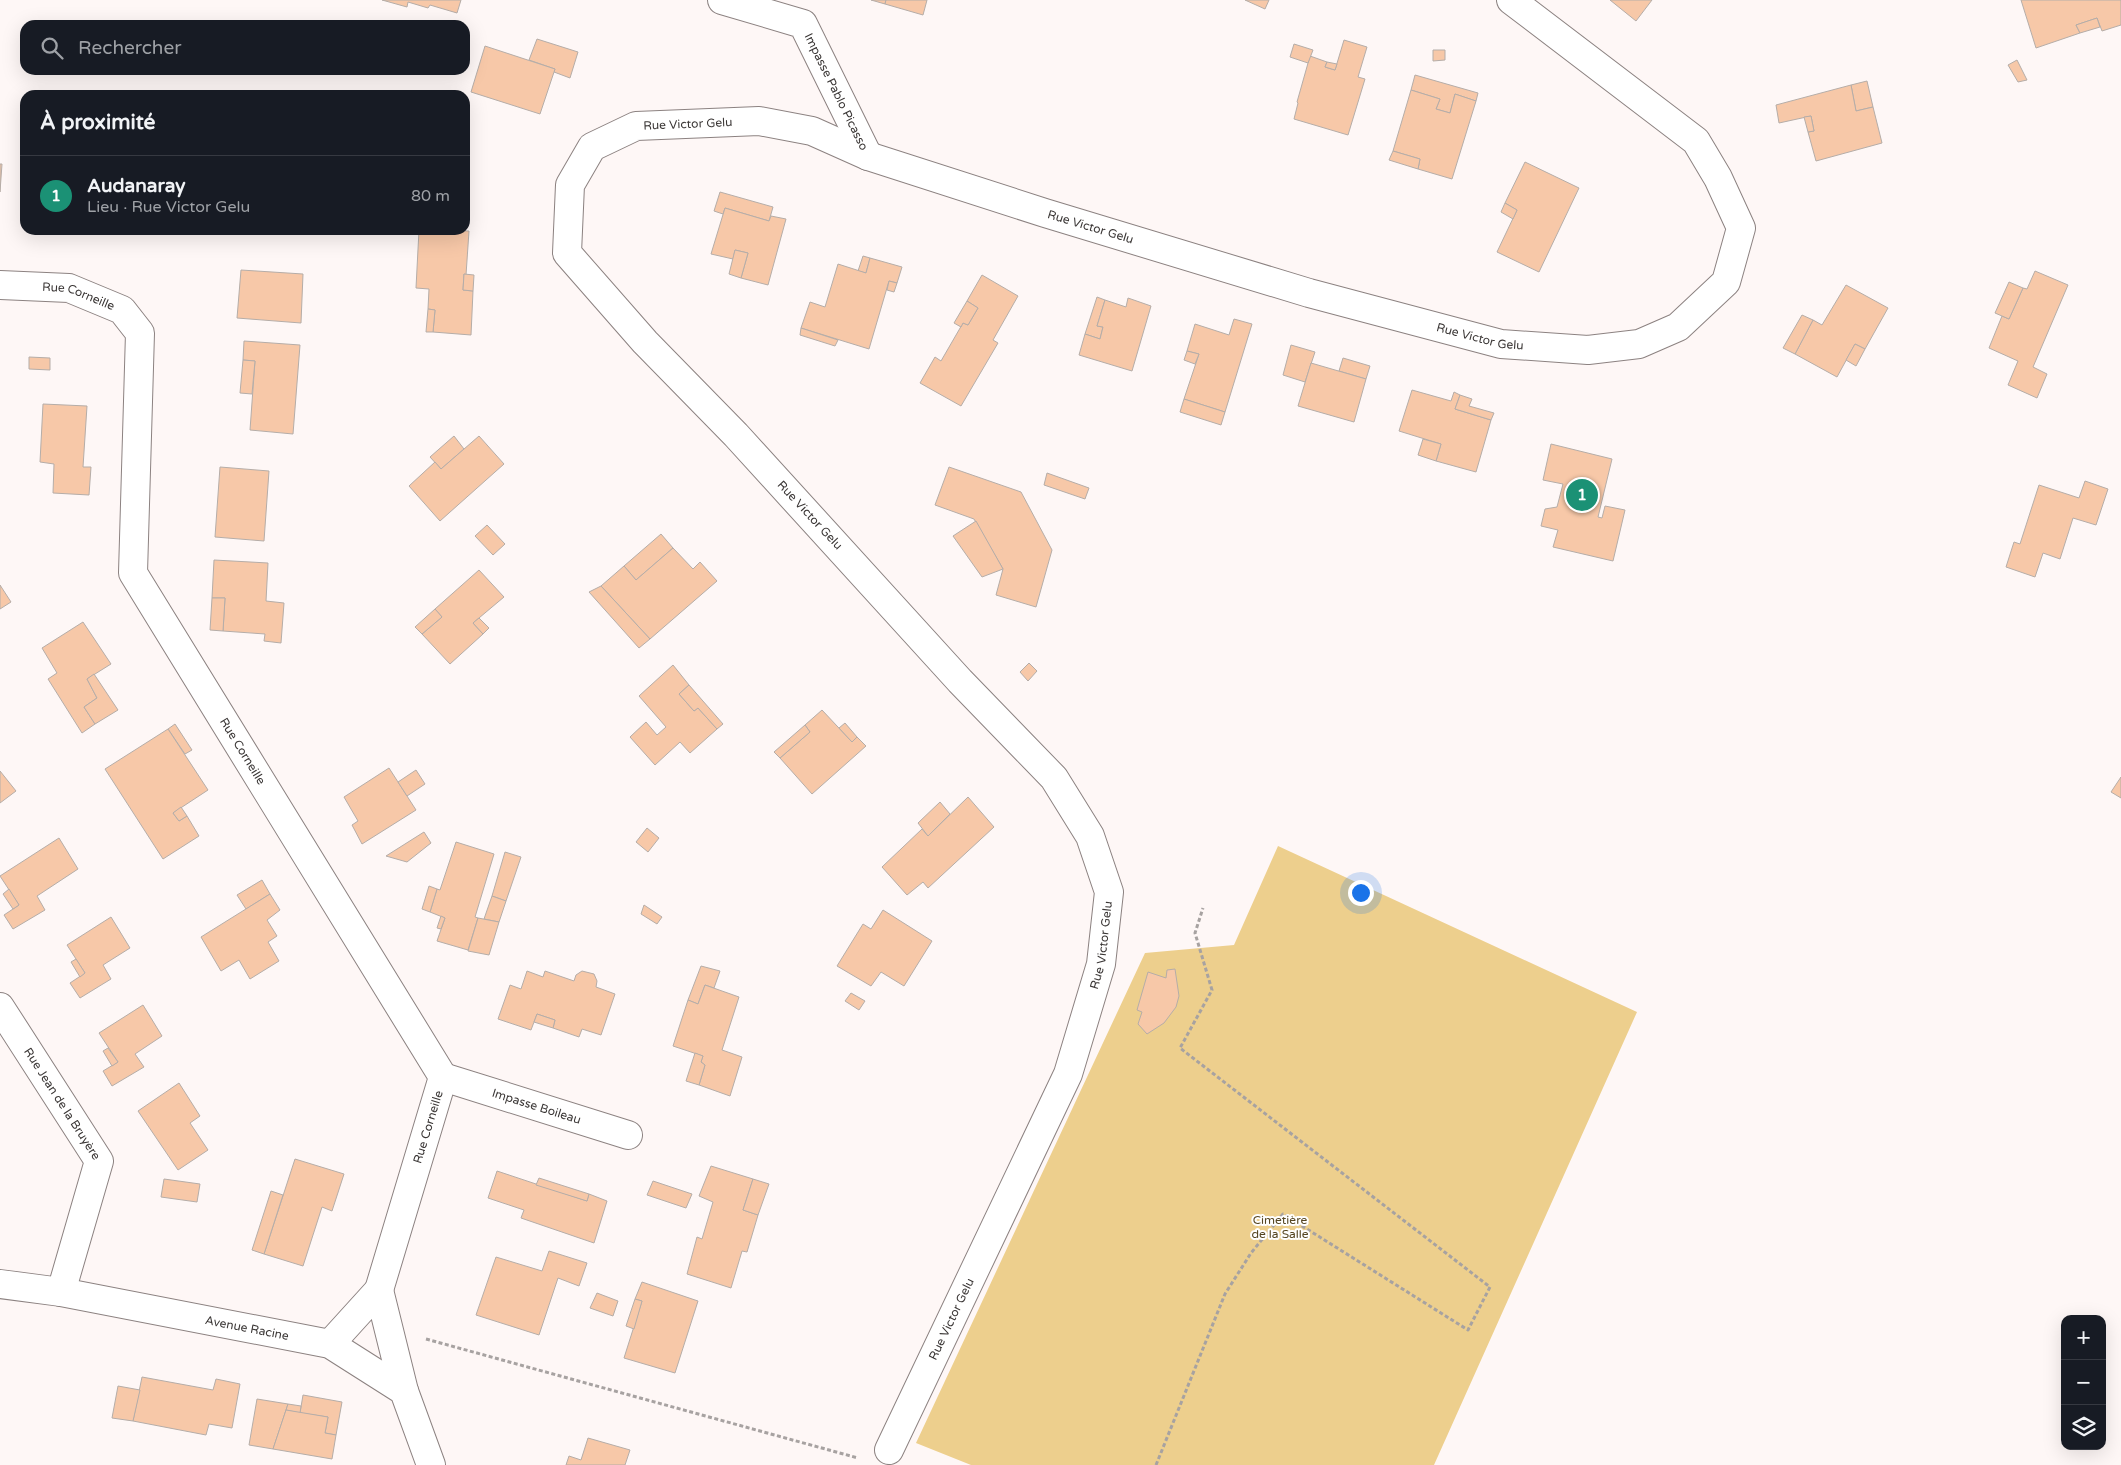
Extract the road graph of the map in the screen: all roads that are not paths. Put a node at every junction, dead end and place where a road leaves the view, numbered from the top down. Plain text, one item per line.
1 (722, 0) edge
2 (1511, 0) edge
3 (868, 156) junction
4 (0, 285) edge
5 (0, 1007) edge
6 (443, 1077) junction
7 (628, 1135) dead end
8 (0, 1284) edge
9 (379, 1290) junction
10 (61, 1292) junction
11 (330, 1344) junction
12 (404, 1391) junction
13 (888, 1450) road end
14 (431, 1465) edge

1 - 3 street, Impasse Pablo Picasso
2 - 3 street, Rue Victor Gelu
3 - 13 street, Rue Victor Gelu
4 - 6 street, Rue Corneille
5 - 10 street, Rue Jean de la Bruyère
6 - 7 street, Impasse Boileau
6 - 9 street, Rue Corneille
8 - 10 street, Avenue Racine
9 - 11 street, Rue Corneille
9 - 12 street
10 - 11 street, Avenue Racine
11 - 12 street, Avenue Racine
12 - 14 street

